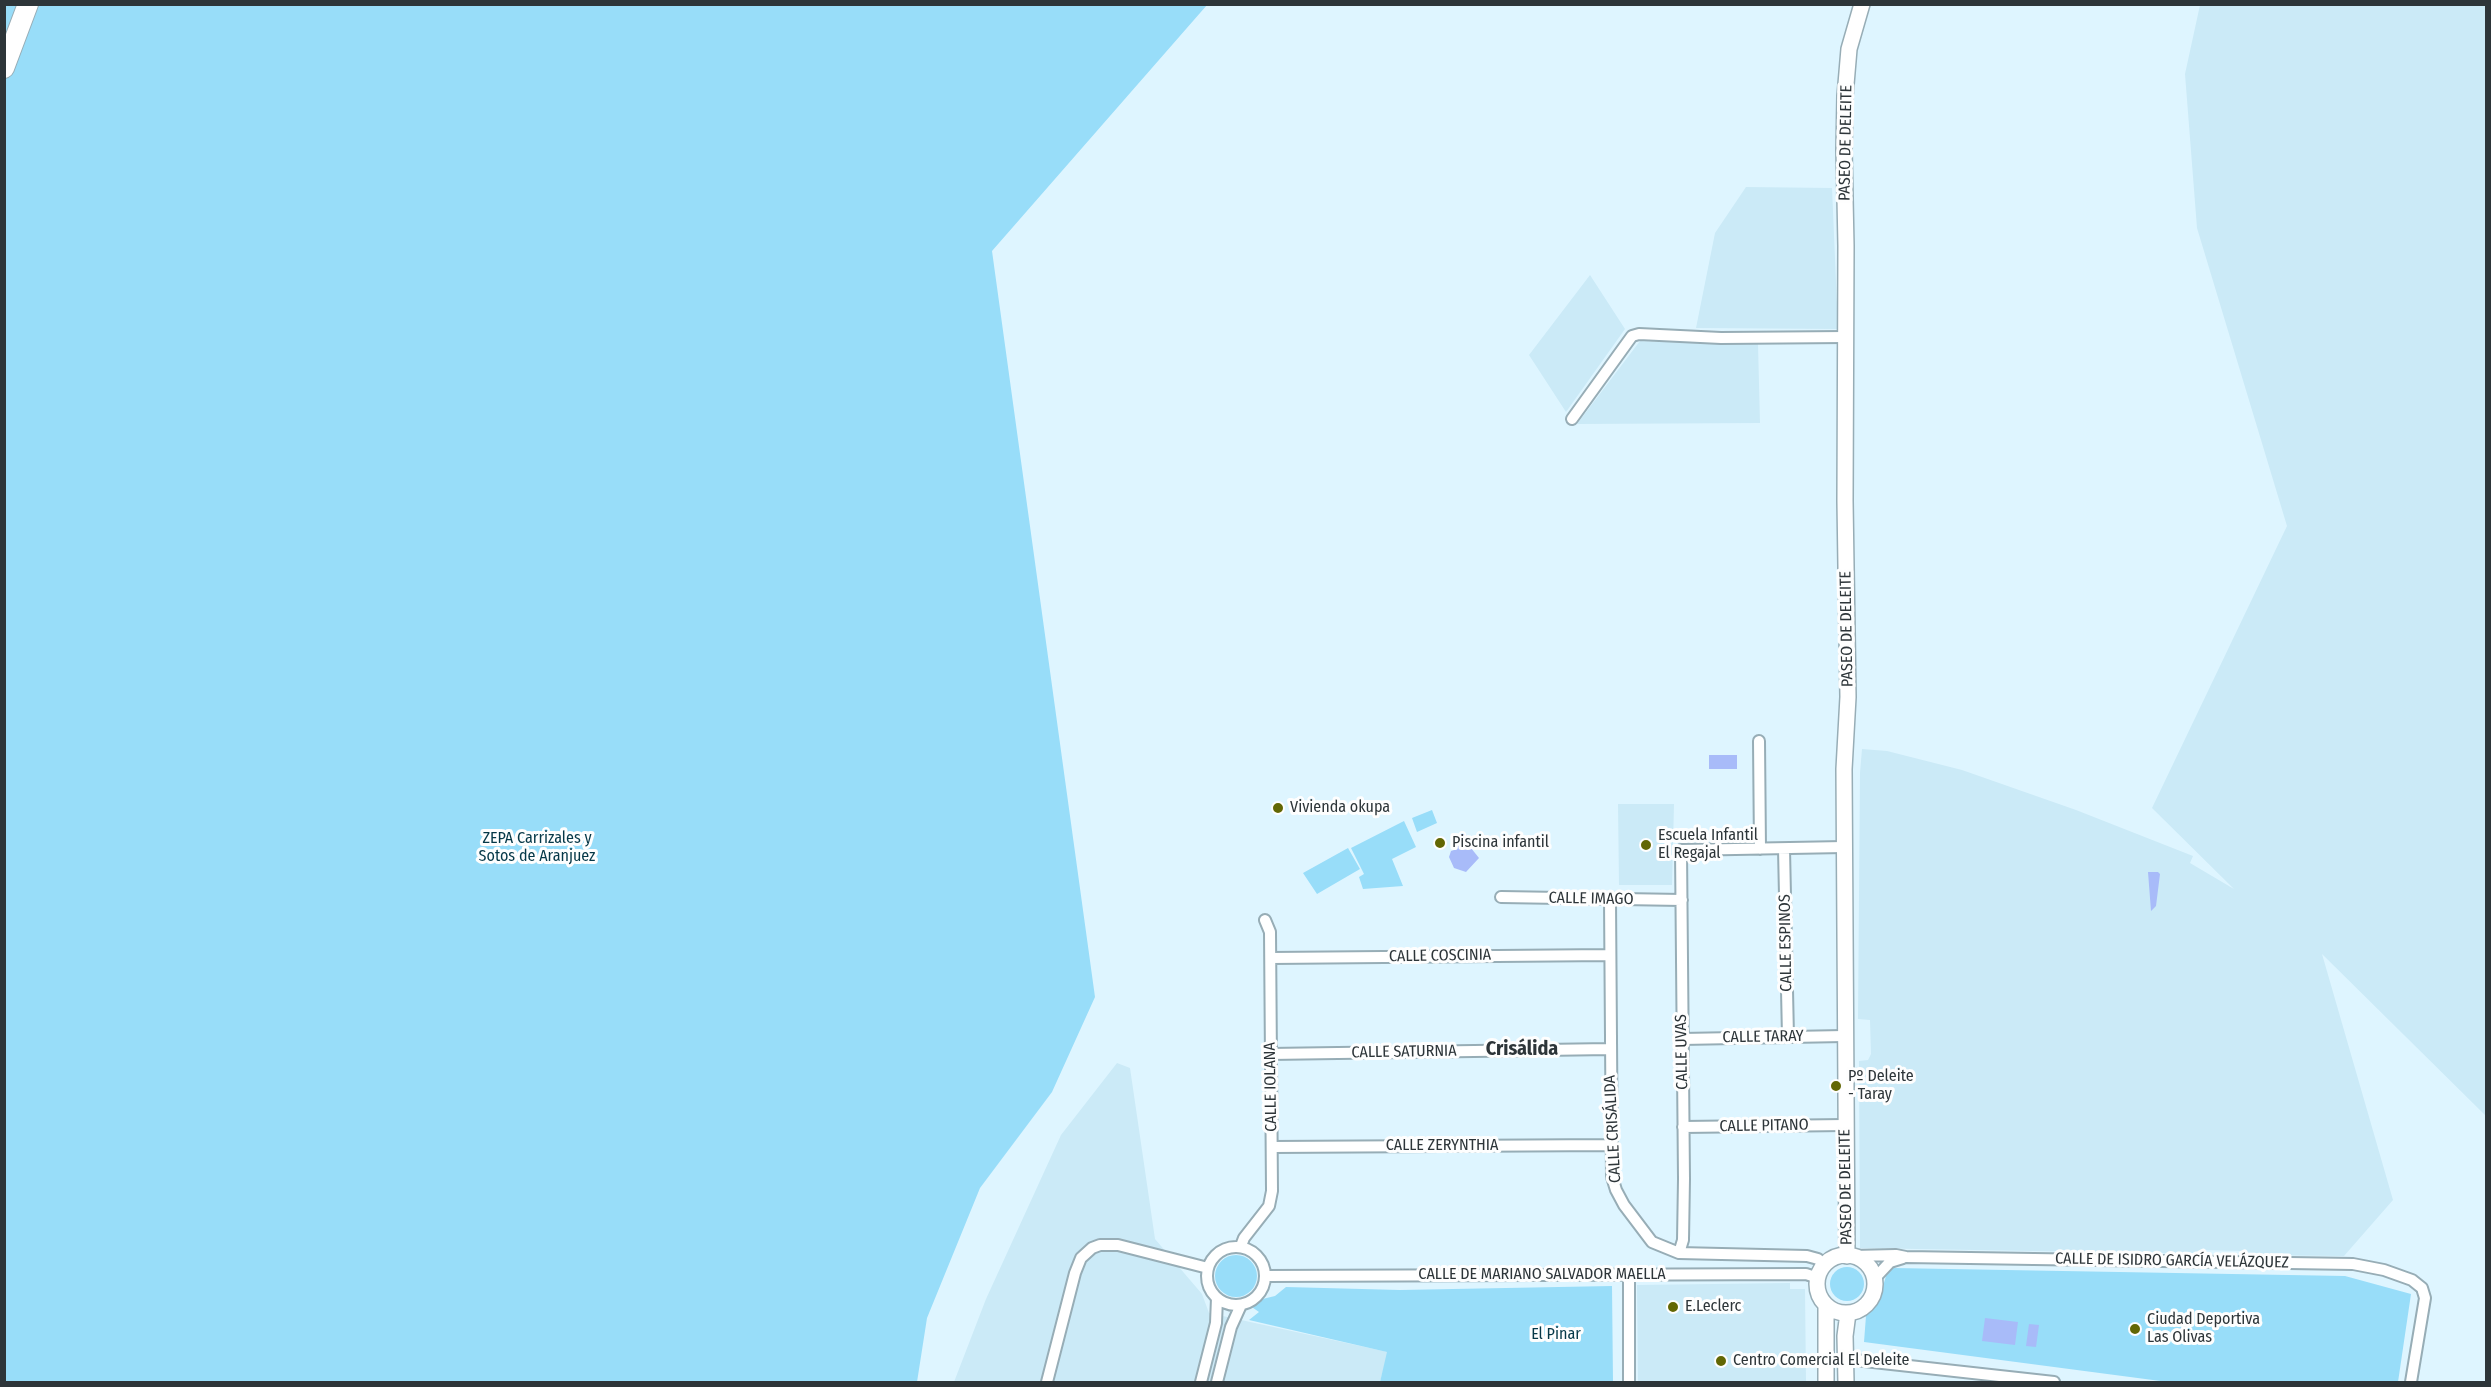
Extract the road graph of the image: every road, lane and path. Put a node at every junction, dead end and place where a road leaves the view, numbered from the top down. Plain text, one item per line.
1 (28, 4) edge
2 (1862, 4) edge
3 (4, 68) edge
4 (1846, 337) junction
5 (1572, 419) dead end
6 (1759, 741) dead end
7 (1844, 847) junction
8 (1760, 849) junction
9 (1784, 849) junction
10 (1501, 897) dead end
11 (1610, 900) junction
12 (1682, 900) junction
13 (1265, 921) dead end
14 (1610, 955) junction
15 (1270, 958) junction
16 (1844, 1036) junction
17 (1788, 1037) junction
18 (1682, 1039) junction
19 (1610, 1049) junction
20 (1270, 1054) junction
21 (1845, 1125) junction
22 (1683, 1127) junction
23 (1612, 1145) junction
24 (1272, 1147) junction
25 (1241, 1246) junction
26 (1679, 1253) junction
27 (1850, 1256) junction
28 (1906, 1257) junction
29 (1208, 1268) junction
30 (1821, 1272) junction
31 (1629, 1274) junction
32 (1266, 1276) junction
33 (1875, 1278) junction
34 (1217, 1298) junction
35 (1241, 1305) junction
36 (1826, 1306) junction
37 (1848, 1313) junction
38 (1846, 1359) junction
39 (2000, 1379) edge
40 (1047, 1383) edge
41 (1201, 1383) edge
42 (1216, 1383) edge
43 (1629, 1383) edge
44 (1826, 1383) edge
45 (1846, 1383) edge
46 (2054, 1383) edge
47 (2411, 1383) edge

1 - 3 highway
2 - 4 main road, PASEO DE DELEITE
4 - 5 street
4 - 7 main road, PASEO DE DELEITE
6 - 8 street
7 - 9 street
7 - 16 main road, PASEO DE DELEITE
8 - 9 street
8 - 12 street, CALLE UVAS
9 - 17 street, CALLE ESPINOS
10 - 11 street, CALLE IMAGO
11 - 12 street, CALLE IMAGO
11 - 14 street, CALLE CRISÁLIDA
12 - 18 street, CALLE UVAS
13 - 15 street, CALLE IOLANA
14 - 15 street, CALLE COSCINIA
14 - 19 street, CALLE CRISÁLIDA
15 - 20 street, CALLE IOLANA
16 - 17 street, CALLE TARAY
16 - 21 main road, PASEO DE DELEITE
17 - 18 street, CALLE TARAY
18 - 22 street, CALLE UVAS
19 - 20 street, CALLE SATURNIA
19 - 23 street, CALLE CRISÁLIDA
20 - 24 street, CALLE IOLANA
21 - 22 street, CALLE PITANO
21 - 27 main road, PASEO DE DELEITE
22 - 26 street, CALLE UVAS
23 - 24 street, CALLE ZERYNTHIA
23 - 26 street, CALLE CRISÁLIDA
24 - 25 street, CALLE IOLANA
25 - 29 street
25 - 32 street
26 - 30 street, CALLE CRISÁLIDA
27 - 28 street, CALLE DE ISIDRO GARCÍA VELÁZQUEZ
27 - 30 main road
27 - 33 main road
28 - 33 street
28 - 47 street, CALLE DE ISIDRO GARCÍA VELÁZQUEZ
29 - 34 street
29 - 40 street
30 - 31 street, CALLE DE MARIANO SALVADOR MAELLA
30 - 36 main road
31 - 32 street, CALLE DE MARIANO SALVADOR MAELLA
31 - 43 street
32 - 35 street
33 - 37 main road
34 - 35 street
34 - 41 street
35 - 42 street
36 - 37 main road
36 - 44 main road
37 - 38 main road
38 - 39 street
38 - 45 main road
39 - 46 street

